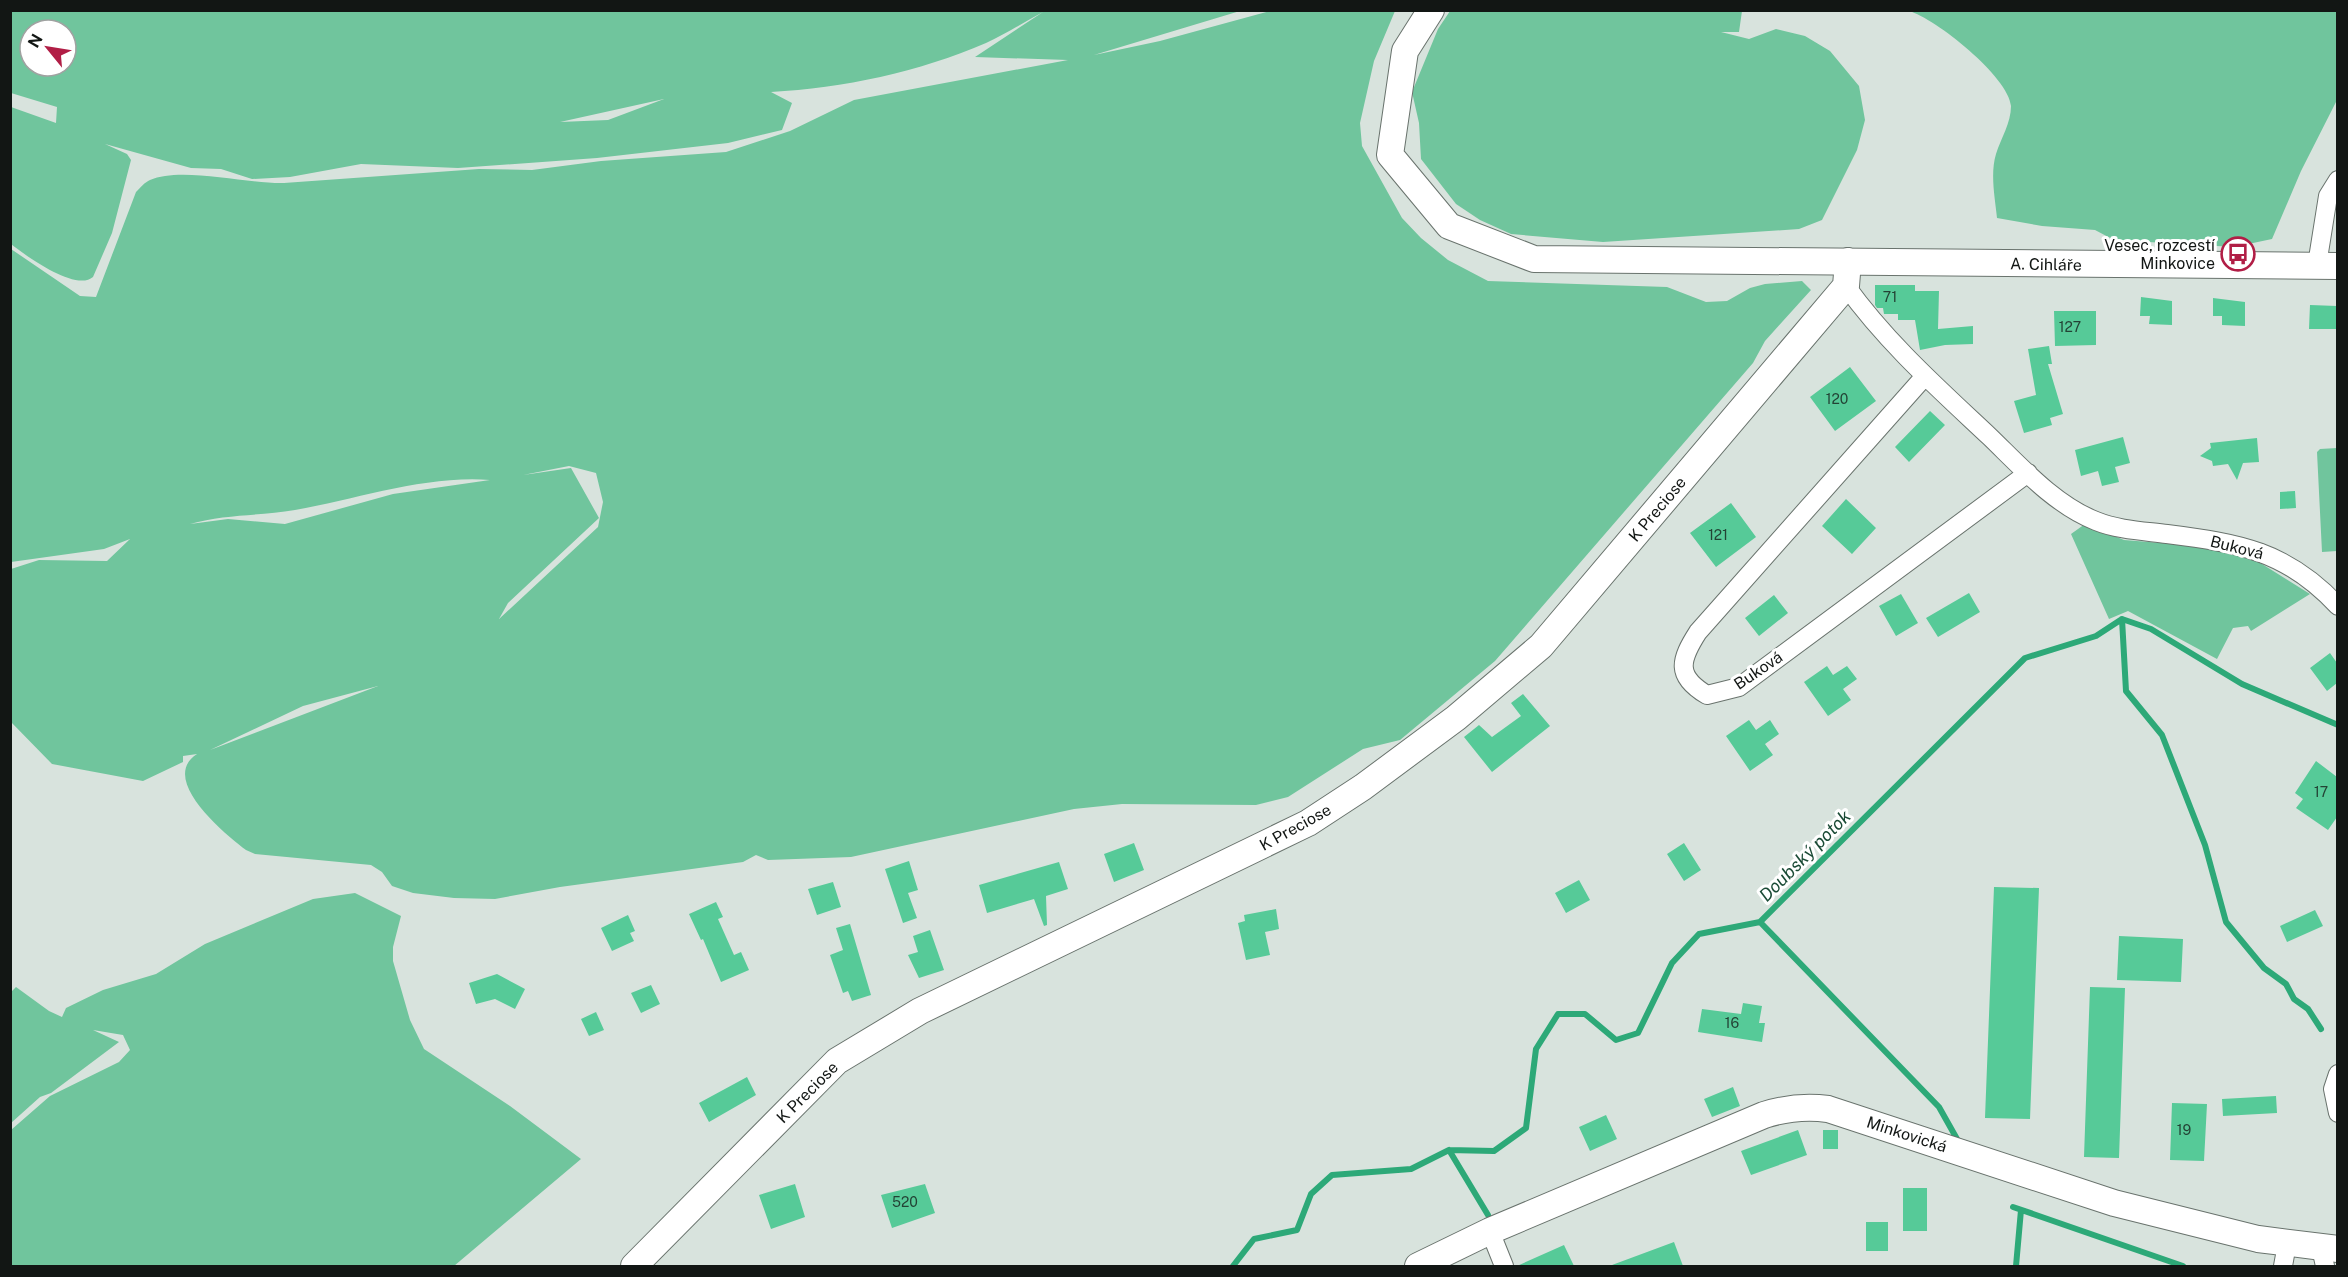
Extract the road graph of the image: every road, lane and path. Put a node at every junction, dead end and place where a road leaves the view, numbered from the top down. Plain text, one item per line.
1 (1431, 10) edge
2 (2337, 180) edge
3 (1848, 261) junction
4 (2327, 266) edge
5 (1846, 286) junction
6 (1925, 376) junction
7 (2028, 473) junction
8 (2337, 606) edge
9 (2337, 1074) edge
10 (2337, 1113) edge
11 (1490, 1232) junction
12 (2332, 1252) edge
13 (2285, 1255) edge
14 (634, 1266) edge
15 (1418, 1266) edge
16 (1504, 1266) edge

1 - 3 street, A. Cihláře
2 - 4 street
3 - 4 street, A. Cihláře
3 - 5 street
5 - 6 street, Buková
5 - 14 street, K Preciose
6 - 7 street, Buková
6 - 7 street, Buková
7 - 8 street, Buková
9 - 10 street
11 - 13 street, Minkovická
11 - 15 street, Minkovická
11 - 16 street
12 - 13 street, Minkovická

